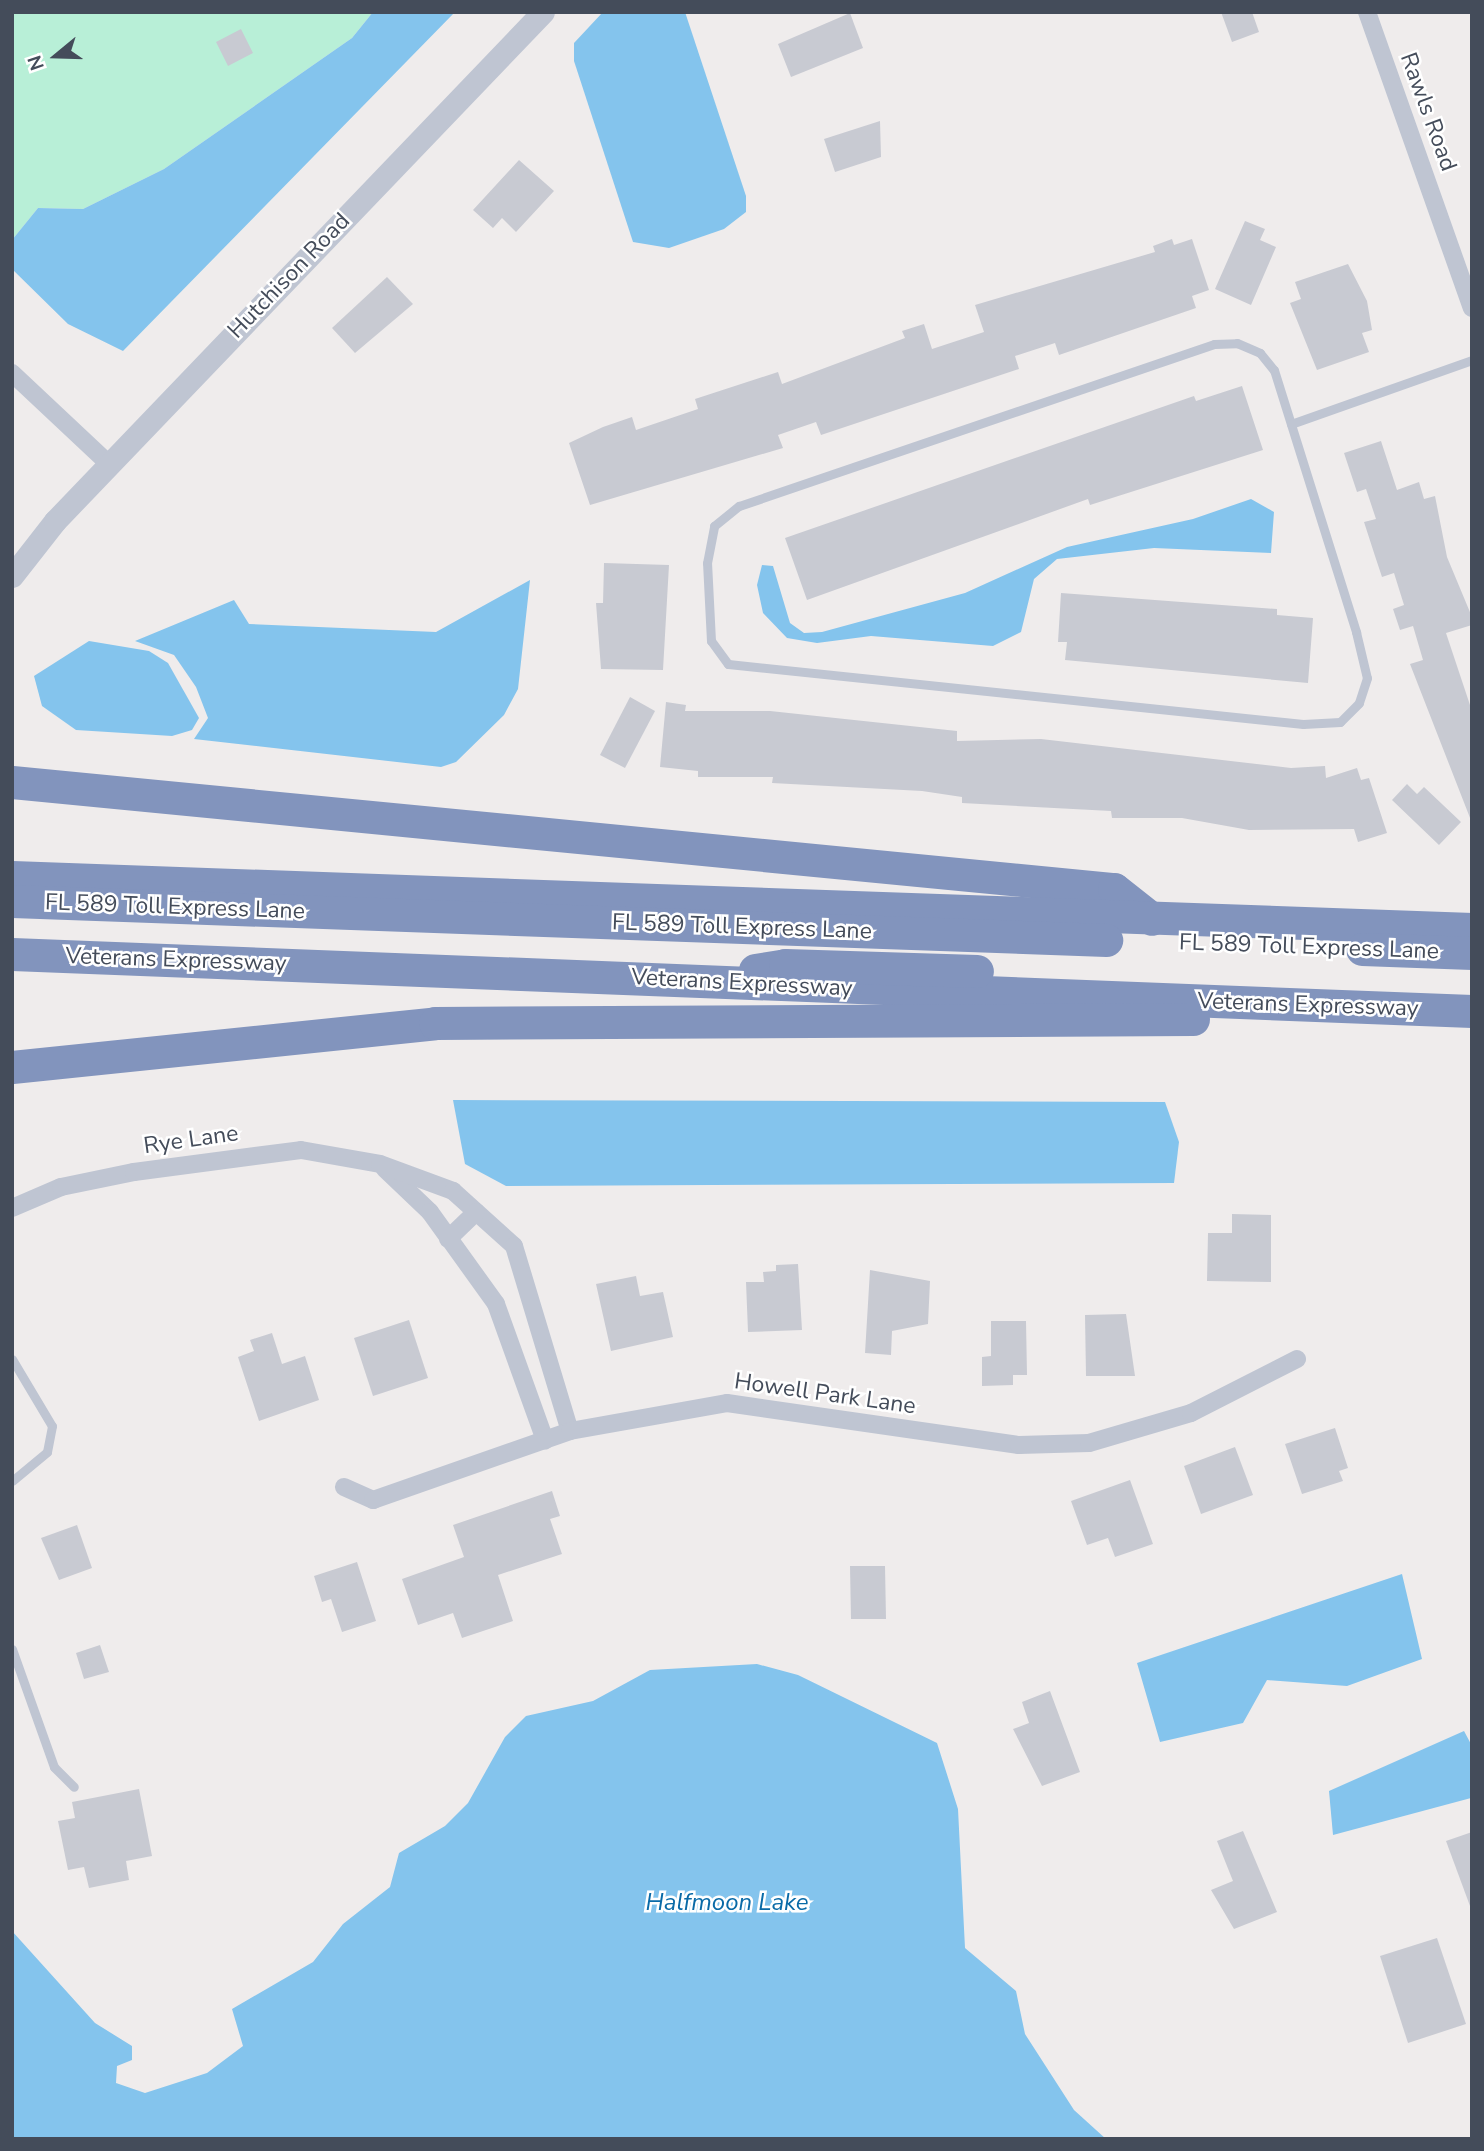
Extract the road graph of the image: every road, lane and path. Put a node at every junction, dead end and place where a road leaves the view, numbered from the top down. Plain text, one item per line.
1 (543, 12) edge
2 (1367, 12) edge
3 (1472, 308) edge
4 (1472, 360) edge
5 (12, 373) edge
6 (1291, 424) junction
7 (109, 464) junction
8 (37, 542) junction
9 (12, 562) edge
10 (12, 576) edge
11 (12, 757) edge
12 (12, 782) edge
13 (146, 791) junction
14 (12, 877) edge
15 (12, 901) edge
16 (1152, 919) junction
17 (1472, 929) edge
18 (1472, 953) edge
19 (12, 954) edge
20 (712, 979) junction
21 (1472, 988) edge
22 (1238, 1002) junction
23 (1472, 1011) edge
24 (12, 1067) edge
25 (380, 1164) junction
26 (12, 1208) edge
27 (476, 1212) junction
28 (449, 1239) junction
29 (526, 1291) junction
30 (496, 1304) junction
31 (12, 1359) edge
32 (1297, 1359) dead end
33 (570, 1432) junction
34 (545, 1440) junction
35 (12, 1481) edge
36 (344, 1487) dead end
37 (12, 1648) edge
38 (75, 1787) dead end

1 - 7 street, Hutchison Road
2 - 3 street, Rawls Road
4 - 6 lane
5 - 7 street
6 - 6 lane
7 - 8 street, Hutchison Road
8 - 9 street, Hutchison Road
8 - 10 street, Hutchison Road
11 - 13 highway
12 - 13 highway
13 - 16 highway
14 - 16 highway
15 - 18 highway, FL 589 Toll Express Lane
16 - 17 highway
19 - 20 highway, Veterans Expressway
20 - 21 highway, FL 589 Toll Express Lane
20 - 22 highway, Veterans Expressway
22 - 23 highway, Veterans Expressway
22 - 24 highway
25 - 26 street, Rye Lane
25 - 27 street, Rye Lane
25 - 28 street
27 - 28 street
27 - 29 street, Rye Lane
28 - 30 street
29 - 30 street
29 - 33 street, Rye Lane
30 - 34 street
31 - 35 lane
32 - 33 street, Howell Park Lane
33 - 34 street, Howell Park Lane
34 - 36 street, Howell Park Lane
37 - 38 lane

